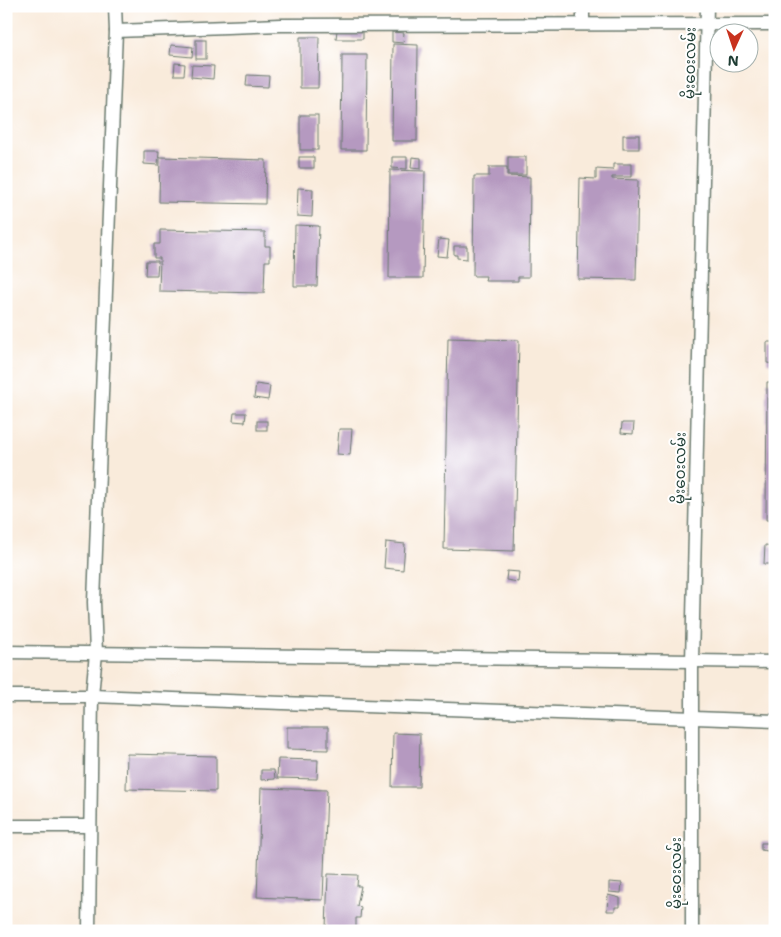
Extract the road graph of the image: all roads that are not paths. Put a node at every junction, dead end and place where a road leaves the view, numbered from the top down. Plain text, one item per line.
1 (115, 6) edge
2 (583, 6) edge
3 (707, 6) edge
4 (583, 23) junction
5 (707, 23) junction
6 (775, 24) edge
7 (116, 30) junction
8 (6, 652) edge
9 (96, 653) junction
10 (692, 662) junction
11 (775, 662) edge
12 (6, 696) edge
13 (92, 696) junction
14 (693, 718) junction
15 (775, 721) edge
16 (6, 826) edge
17 (89, 826) junction
18 (89, 931) edge
19 (692, 931) edge

1 - 7 street
2 - 4 street
3 - 5 street, မိုးဝေးလမ်း
4 - 5 street
4 - 7 street
5 - 6 street
5 - 10 street, မိုးဝေးလမ်း
7 - 9 street
8 - 9 street
9 - 10 street
9 - 13 street
10 - 11 street
10 - 14 street, မိုးဝေးလမ်း
12 - 13 street
13 - 14 street
13 - 17 street
14 - 15 street
14 - 19 street, မိုးဝေးလမ်း
16 - 17 street
17 - 18 street

